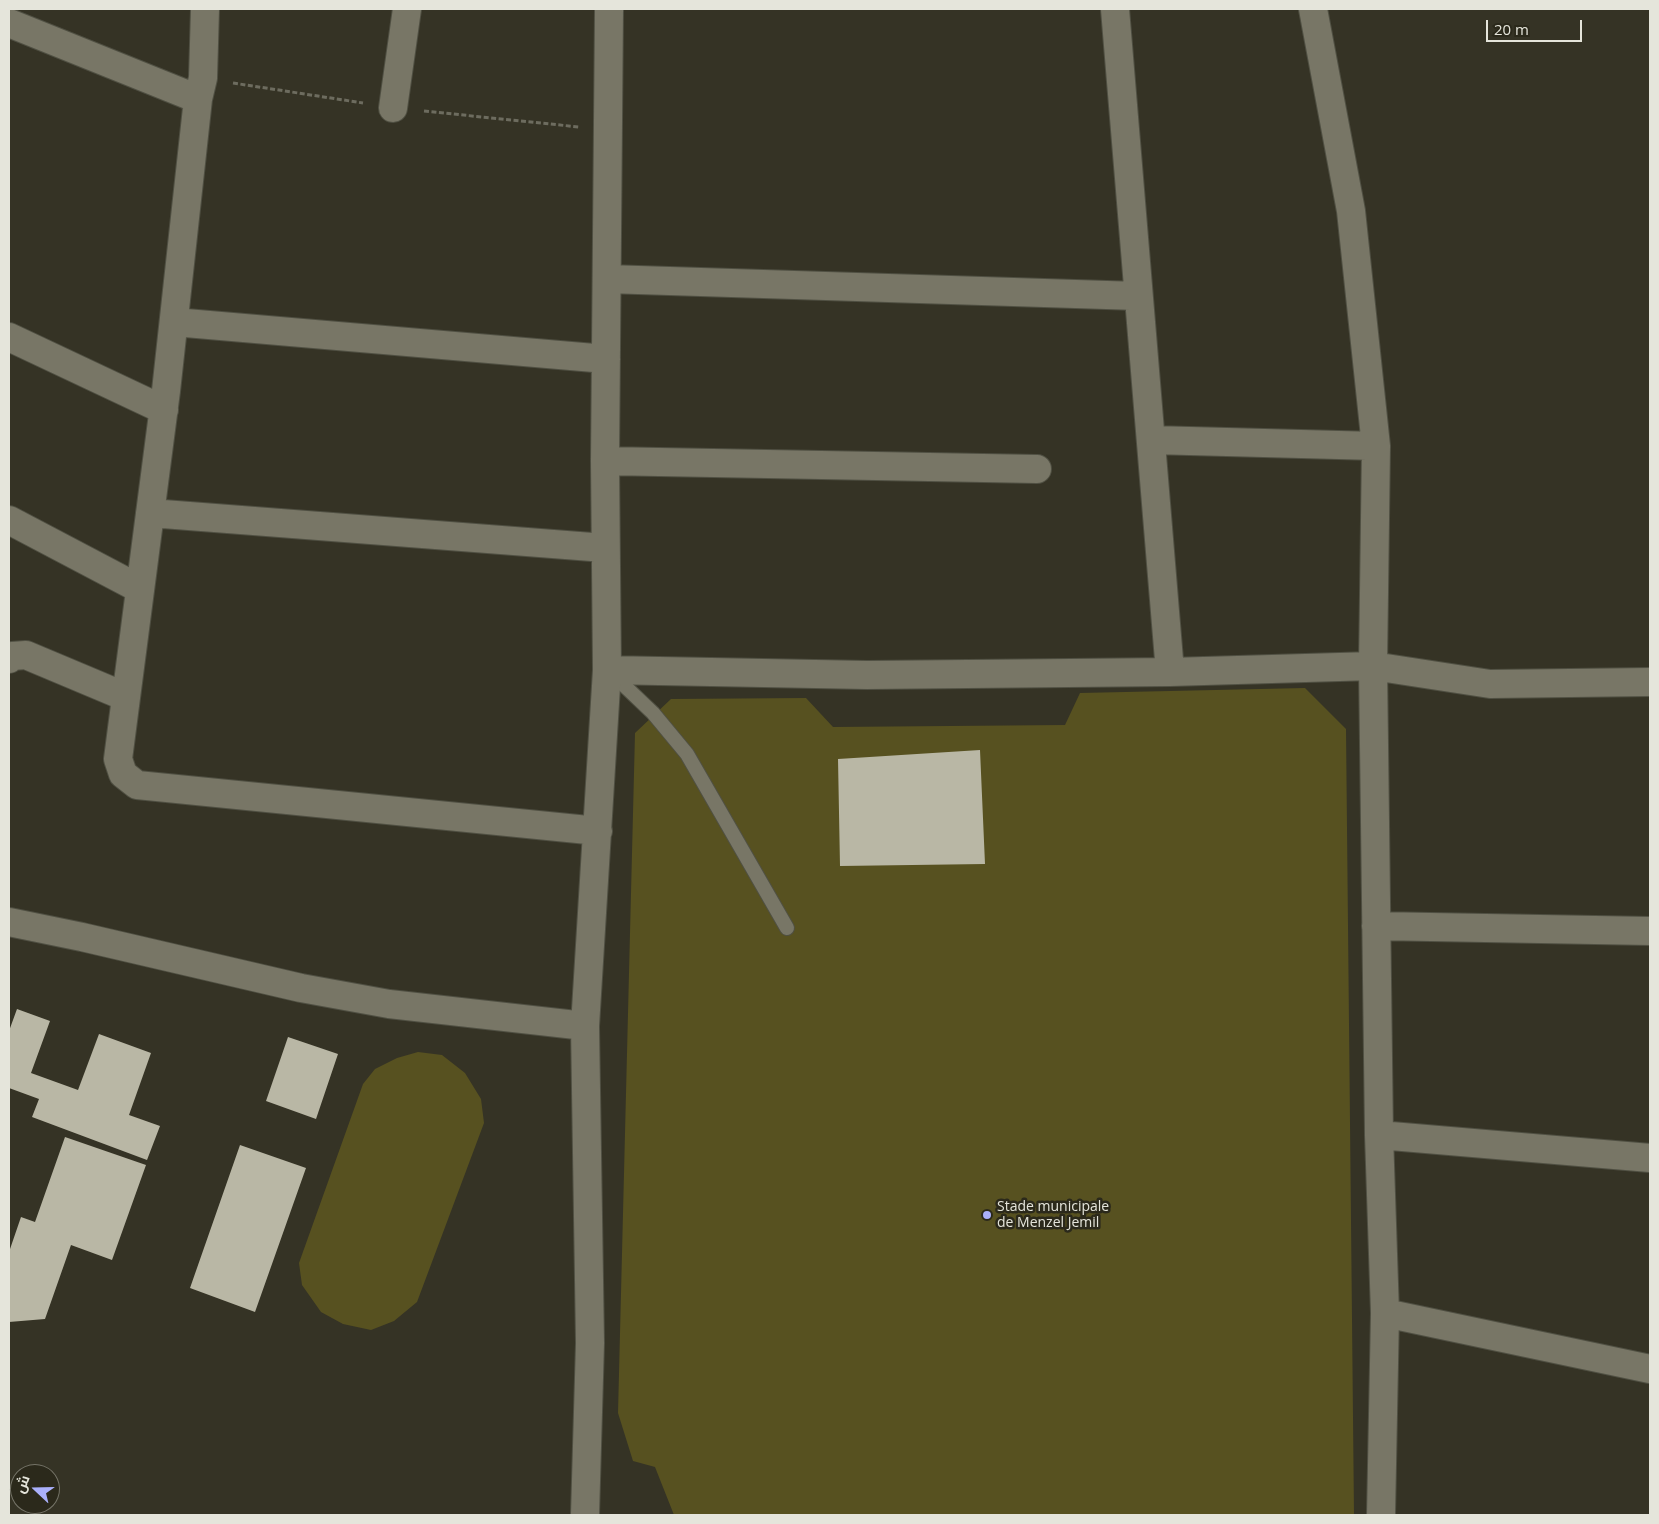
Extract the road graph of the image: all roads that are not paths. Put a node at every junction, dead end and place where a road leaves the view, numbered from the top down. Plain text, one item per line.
1 (205, 9) edge
2 (407, 9) edge
3 (609, 9) edge
4 (1115, 9) edge
5 (1313, 9) edge
6 (9, 23) edge
7 (198, 99) junction
8 (393, 108) dead end
9 (607, 279) junction
10 (1138, 296) junction
11 (174, 322) junction
12 (9, 337) edge
13 (606, 359) junction
14 (164, 410) junction
15 (1152, 440) junction
16 (1376, 446) junction
17 (605, 460) junction
18 (1037, 469) dead end
19 (150, 512) junction
20 (9, 520) edge
21 (605, 548) junction
22 (140, 589) junction
23 (9, 659) edge
24 (1373, 666) junction
25 (607, 670) junction
26 (1170, 672) junction
27 (1650, 682) edge
28 (126, 697) junction
29 (598, 831) junction
30 (9, 922) edge
31 (1376, 926) junction
32 (787, 928) dead end
33 (1650, 931) edge
34 (585, 1026) junction
35 (1379, 1135) junction
36 (1650, 1158) edge
37 (1385, 1313) junction
38 (1650, 1370) edge
39 (585, 1515) edge
40 (1381, 1515) edge

1 - 7 street
2 - 8 street
3 - 9 street
4 - 10 street
5 - 16 street
6 - 7 street
7 - 11 street
9 - 10 street
9 - 13 street
10 - 15 street
11 - 13 street
11 - 14 street
12 - 14 street
13 - 17 street
14 - 19 street
15 - 16 street
15 - 26 street
16 - 24 street
17 - 18 street
17 - 21 street
19 - 21 street
19 - 22 street
20 - 22 street
21 - 25 street
22 - 28 street
23 - 28 street
24 - 26 street
24 - 27 street
24 - 31 street
25 - 26 street
25 - 29 street
25 - 32 lane
28 - 29 street
29 - 34 street
30 - 34 street
31 - 33 street
31 - 35 street
34 - 39 street
35 - 36 street
35 - 37 street
37 - 38 street
37 - 40 street

